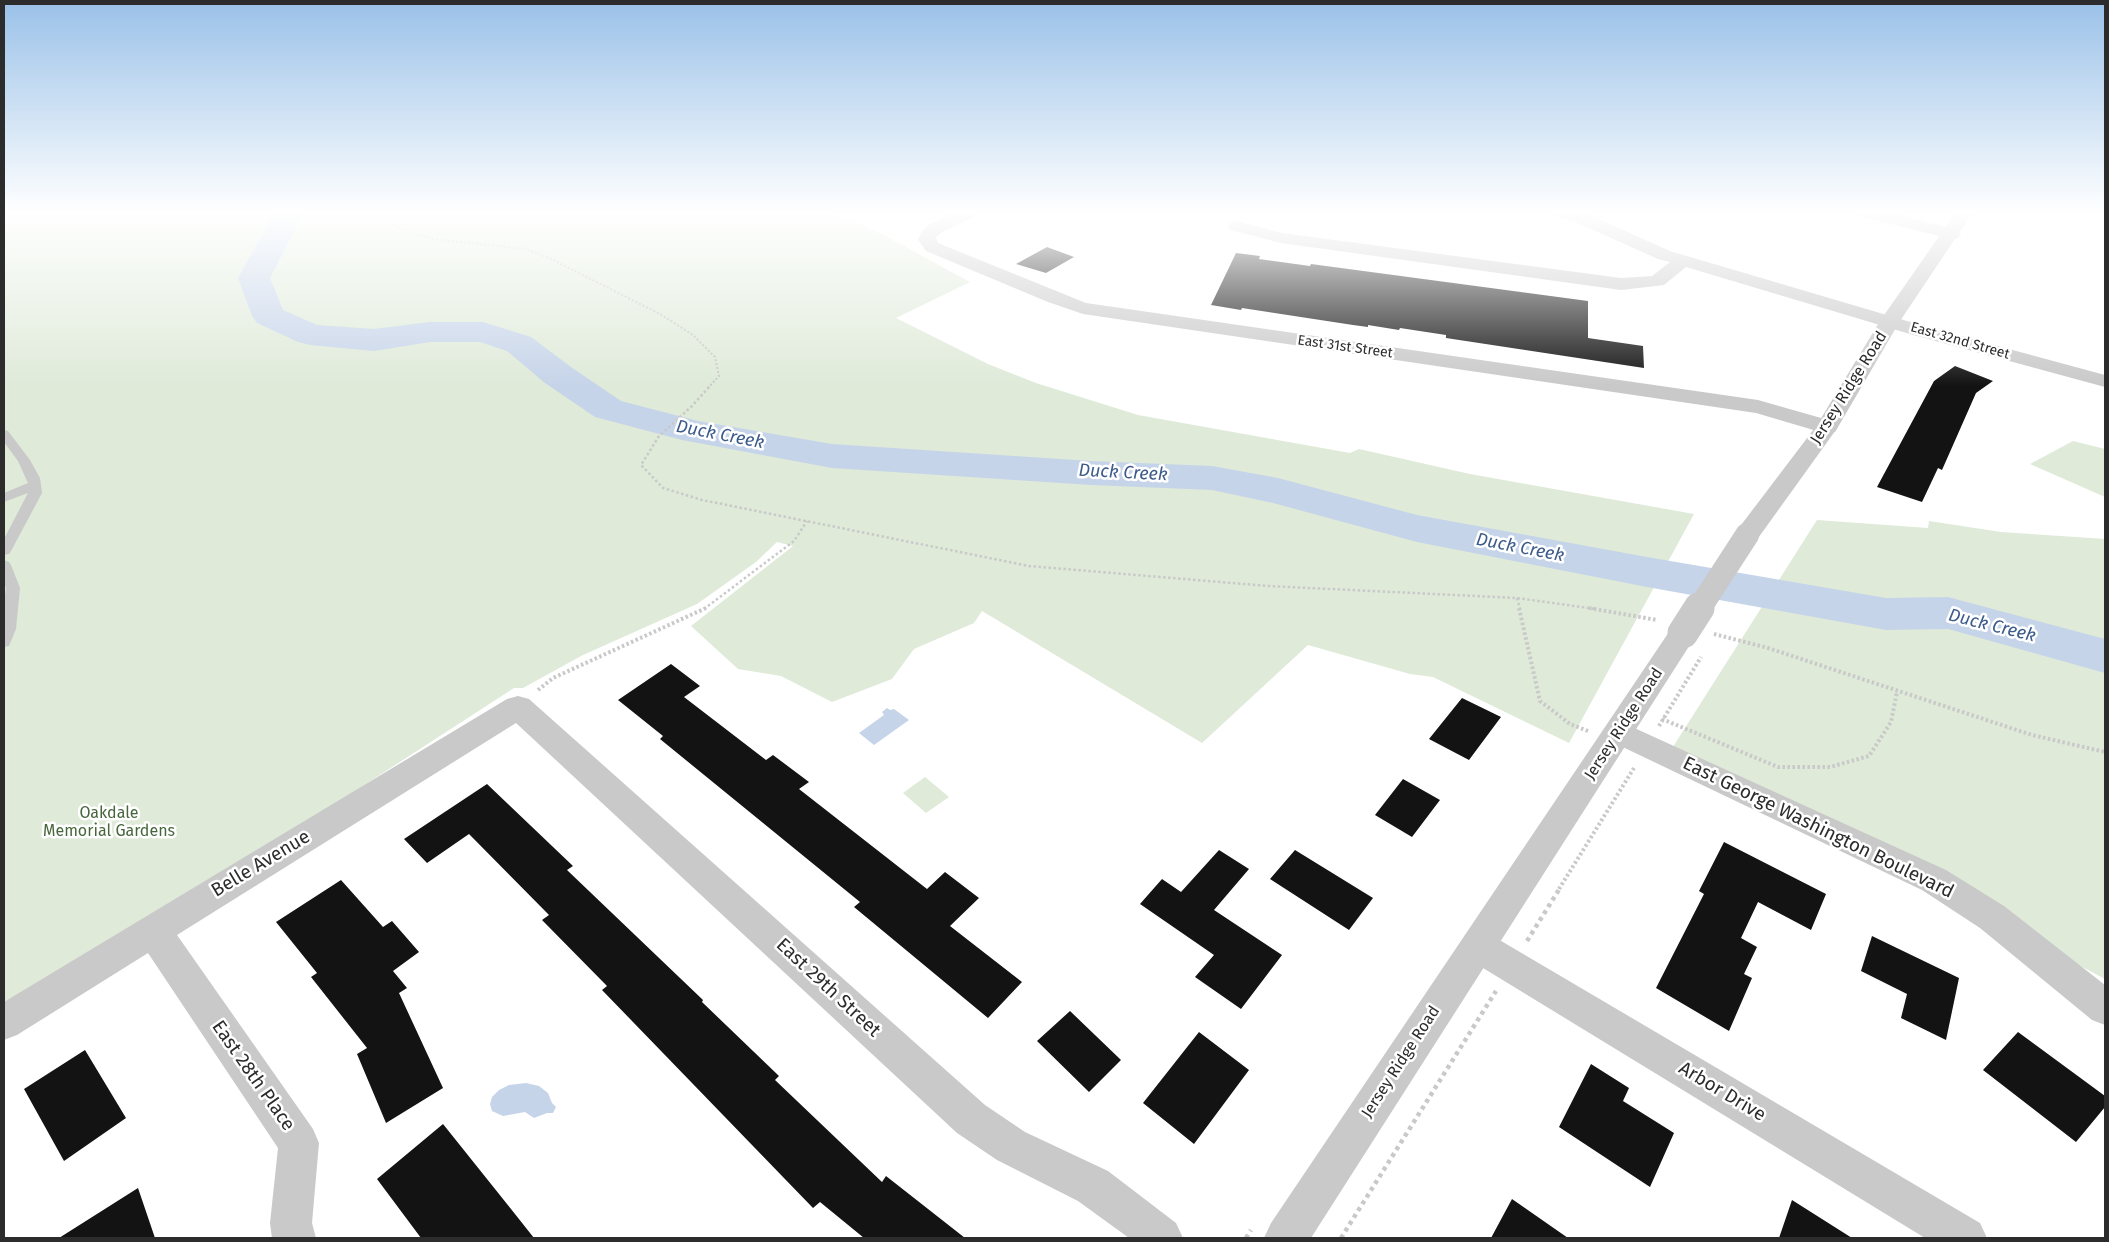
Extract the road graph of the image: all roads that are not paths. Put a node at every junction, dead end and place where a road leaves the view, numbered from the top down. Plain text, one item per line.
1 (989, 270) edge
2 (1517, 270) edge
3 (1671, 270) edge
4 (1714, 270) edge
5 (1926, 270) edge
6 (1890, 321) junction
7 (2105, 382) edge
8 (1827, 427) junction
9 (4, 434) edge
10 (35, 485) junction
11 (4, 498) edge
12 (4, 551) edge
13 (4, 565) edge
14 (4, 642) edge
15 (518, 706) joint
16 (1622, 728) junction
17 (153, 930) junction
18 (1478, 946) junction
19 (2105, 1008) edge
20 (4, 1022) edge
21 (294, 1238) edge
22 (1161, 1238) edge
23 (1286, 1238) edge
24 (1965, 1238) edge

1 - 8 street, East 31st Street
2 - 3 street
4 - 6 street, East 32nd Street
5 - 6 street, Jersey Ridge Road
6 - 7 street, East 32nd Street
6 - 8 street, Jersey Ridge Road
8 - 16 street, Jersey Ridge Road, bridge
9 - 10 lane
10 - 11 lane
10 - 12 lane
13 - 14 lane
15 - 17 street, Belle Avenue
15 - 22 street, East 29th Street
16 - 18 street, Jersey Ridge Road
16 - 19 street, East George Washington Boulevard
17 - 20 street, Belle Avenue
17 - 21 street, East 28th Place
18 - 23 street, Jersey Ridge Road
18 - 24 street, Arbor Drive

